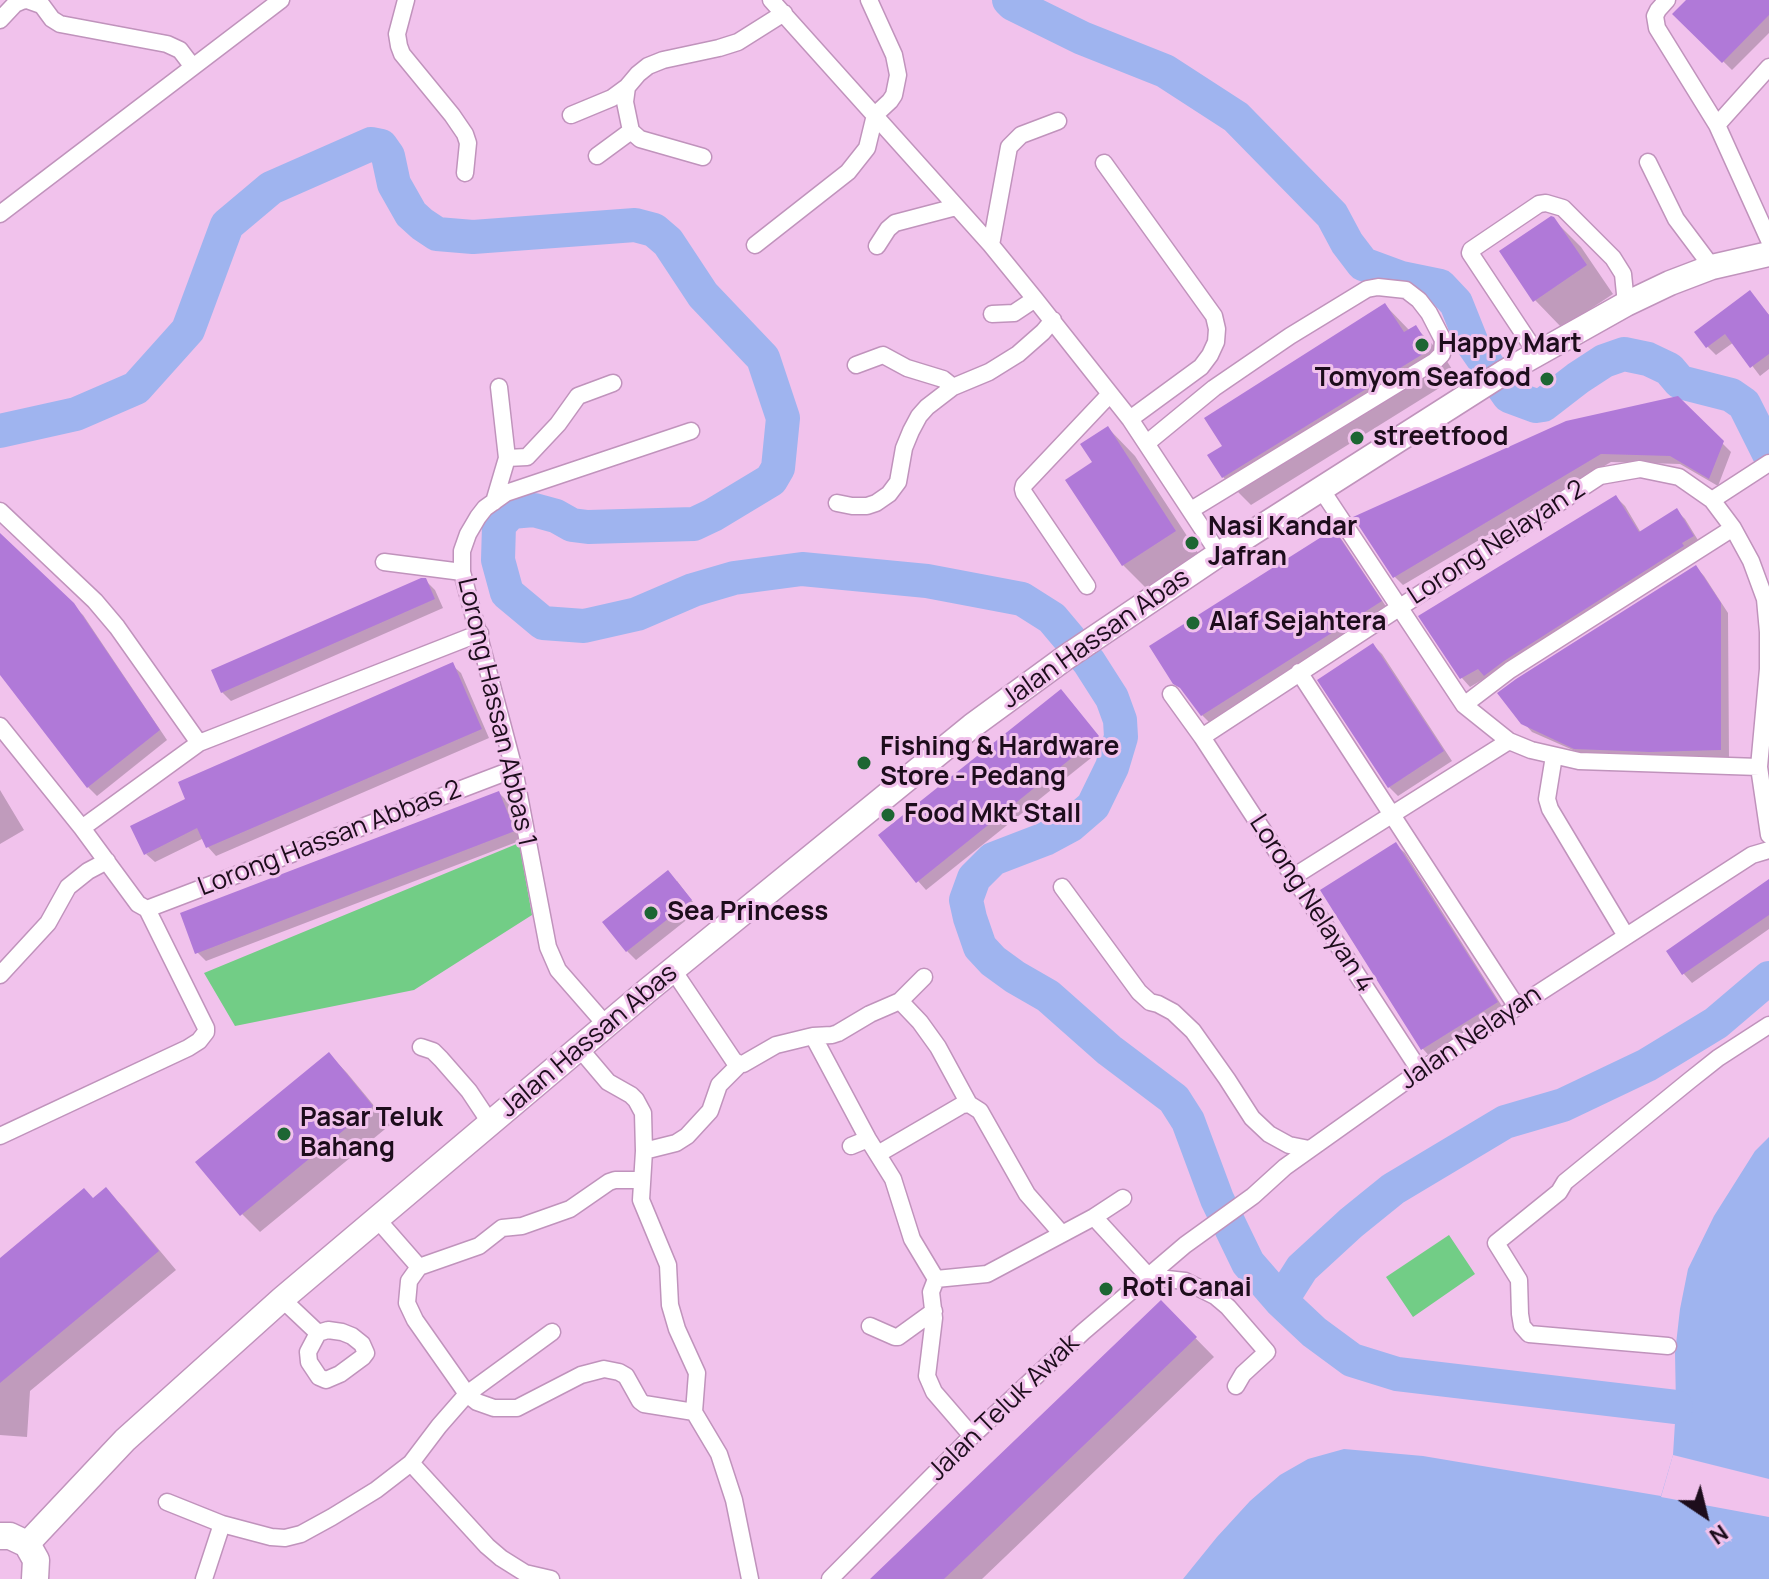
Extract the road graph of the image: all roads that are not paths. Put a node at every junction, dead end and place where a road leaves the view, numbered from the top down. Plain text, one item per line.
1 (281, 0) edge
2 (406, 0) edge
3 (771, 0) edge
4 (869, 0) edge
5 (1667, 0) edge
6 (39, 3) edge
7 (784, 13) junction
8 (0, 20) edge
9 (193, 67) junction
10 (1769, 67) edge
11 (627, 87) junction
12 (571, 115) dead end
13 (875, 115) junction
14 (1058, 121) dead end
15 (1717, 125) junction
16 (631, 131) junction
17 (597, 156) dead end
18 (703, 157) dead end
19 (1648, 162) dead end
20 (1104, 163) dead end
21 (465, 173) dead end
22 (956, 207) junction
23 (0, 214) edge
24 (1769, 240) edge
25 (755, 245) dead end
26 (991, 245) junction
27 (877, 246) dead end
28 (1769, 254) edge
29 (1712, 267) junction
30 (1035, 299) junction
31 (1626, 304) junction
32 (992, 314) dead end
33 (1053, 320) junction
34 (1537, 354) junction
35 (856, 365) dead end
36 (613, 383) dead end
37 (499, 387) dead end
38 (953, 387) junction
39 (1110, 394) junction
40 (1130, 419) junction
41 (691, 431) dead end
42 (1147, 443) junction
43 (507, 458) junction
44 (1766, 464) edge
45 (1321, 489) junction
46 (1712, 500) junction
47 (494, 502) junction
48 (837, 503) dead end
49 (1191, 510) junction
50 (0, 511) edge
51 (1733, 528) junction
52 (1219, 554) junction
53 (384, 562) dead end
54 (462, 572) junction
55 (1087, 586) dead end
56 (1399, 607) junction
57 (480, 633) junction
58 (1299, 672) junction
59 (1171, 694) dead end
60 (1464, 705) junction
61 (0, 726) edge
62 (1202, 737) junction
63 (1509, 741) junction
64 (199, 743) junction
65 (1554, 756) junction
66 (1759, 767) junction
67 (514, 769) junction
68 (1391, 814) junction
69 (82, 828) junction
70 (1769, 835) edge
71 (1769, 850) edge
72 (107, 861) junction
73 (1293, 877) junction
74 (1062, 887) dead end
75 (147, 909) junction
76 (1626, 936) junction
77 (673, 970) junction
78 (0, 975) edge
79 (924, 977) dead end
80 (900, 1001) junction
81 (1517, 1007) junction
82 (606, 1025) junction
83 (1769, 1025) edge
84 (813, 1036) junction
85 (421, 1047) dead end
86 (580, 1049) junction
87 (740, 1064) junction
88 (1420, 1071) junction
89 (969, 1104) junction
90 (491, 1124) junction
91 (0, 1136) edge
92 (868, 1139) junction
93 (851, 1146) dead end
94 (1309, 1149) junction
95 (644, 1151) junction
96 (878, 1154) junction
97 (642, 1180) junction
98 (1123, 1198) dead end
99 (1094, 1217) junction
100 (377, 1219) junction
101 (1062, 1234) junction
102 (1185, 1245) joint
103 (419, 1267) junction
104 (1149, 1277) junction
105 (936, 1279) junction
106 (282, 1299) junction
107 (934, 1311) junction
108 (870, 1326) dead end
109 (552, 1332) dead end
110 (318, 1333) dead end
111 (1668, 1346) dead end
112 (1236, 1386) dead end
113 (467, 1394) junction
114 (694, 1412) junction
115 (972, 1436) junction
116 (411, 1463) junction
117 (167, 1502) dead end
118 (222, 1524) junction
119 (0, 1536) edge
120 (27, 1544) junction
121 (35, 1579) edge
122 (204, 1579) edge
123 (551, 1579) edge
124 (750, 1579) edge
125 (830, 1579) edge

1 - 9 street
2 - 21 street
3 - 7 street
4 - 13 street
5 - 15 street
6 - 8 street
6 - 9 street
7 - 11 street
7 - 13 street
9 - 23 street
10 - 15 street
11 - 12 street
11 - 16 street
13 - 22 street
13 - 25 street
14 - 26 street
15 - 24 street
16 - 17 street
16 - 18 street
19 - 29 street
20 - 40 street
22 - 26 street
22 - 27 street
26 - 30 street
28 - 29 main road, Jalan Hassan Abas
29 - 31 main road, Jalan Hassan Abas
30 - 32 street
30 - 33 street
31 - 34 main road, Jalan Hassan Abas
31 - 34 street
33 - 38 street
33 - 39 street
34 - 45 main road, Jalan Hassan Abas
35 - 38 street
36 - 43 street
37 - 43 street
38 - 48 street
39 - 40 street
39 - 55 street
40 - 42 street
41 - 47 street, Lorong Hassan Abbas 1
42 - 49 street
42 - 49 street
43 - 47 street
44 - 46 street
45 - 52 main road, Jalan Hassan Abas
45 - 56 street
46 - 51 street, Lorong Nelayan 2
46 - 56 street, Lorong Nelayan 2
47 - 54 street, Lorong Hassan Abbas 1
49 - 52 street
50 - 64 street
51 - 60 street
51 - 66 street, Lorong Nelayan 2
52 - 77 main road, Jalan Hassan Abas
53 - 54 street
54 - 57 street, Lorong Hassan Abbas 1
56 - 58 street, Lorong Nelayan 2
56 - 60 street
57 - 64 street
57 - 67 street, Lorong Hassan Abbas 1
58 - 62 street, Lorong Nelayan 2
58 - 68 street
59 - 62 street, Lorong Nelayan 4
60 - 63 street
61 - 69 street
62 - 73 street, Lorong Nelayan 4
63 - 65 street
63 - 68 street
64 - 69 street
65 - 66 street
65 - 76 street
66 - 70 street, Lorong Nelayan 2
67 - 75 street, Lorong Hassan Abbas 2
67 - 82 street, Lorong Hassan Abbas 1
68 - 73 street
68 - 81 street
69 - 72 street
71 - 76 street, Jalan Nelayan
72 - 75 street
72 - 78 street
73 - 88 street, Lorong Nelayan 4
74 - 94 street
75 - 91 street
76 - 81 street, Jalan Nelayan
77 - 82 main road, Jalan Hassan Abas
77 - 87 street
79 - 80 street
80 - 84 street
80 - 89 street
81 - 88 street, Jalan Nelayan
82 - 86 main road, Jalan Hassan Abas
83 - 111 street
84 - 87 street
84 - 92 street
85 - 90 street
86 - 90 main road, Jalan Hassan Abas
86 - 95 street
87 - 95 street
88 - 94 street, Jalan Nelayan
89 - 96 street
89 - 101 street
90 - 100 main road, Jalan Hassan Abas
92 - 93 street
92 - 96 street
94 - 102 street, Jalan Nelayan
95 - 97 street
96 - 105 street
97 - 103 street
97 - 114 street
98 - 99 street
99 - 101 street
99 - 104 street
100 - 103 street
100 - 106 main road, Jalan Hassan Abas
101 - 105 street
102 - 104 street, Jalan Teluk Awak
103 - 113 street
104 - 112 street
104 - 115 street, Jalan Teluk Awak
105 - 107 street
106 - 110 street
106 - 120 main road, Jalan Hassan Abas
107 - 108 street
107 - 115 street
109 - 113 street
113 - 114 street
113 - 116 street
114 - 124 street
115 - 125 street, Jalan Teluk Awak
116 - 118 street
116 - 123 street
117 - 118 street
118 - 122 street
119 - 120 main road
120 - 121 main road

